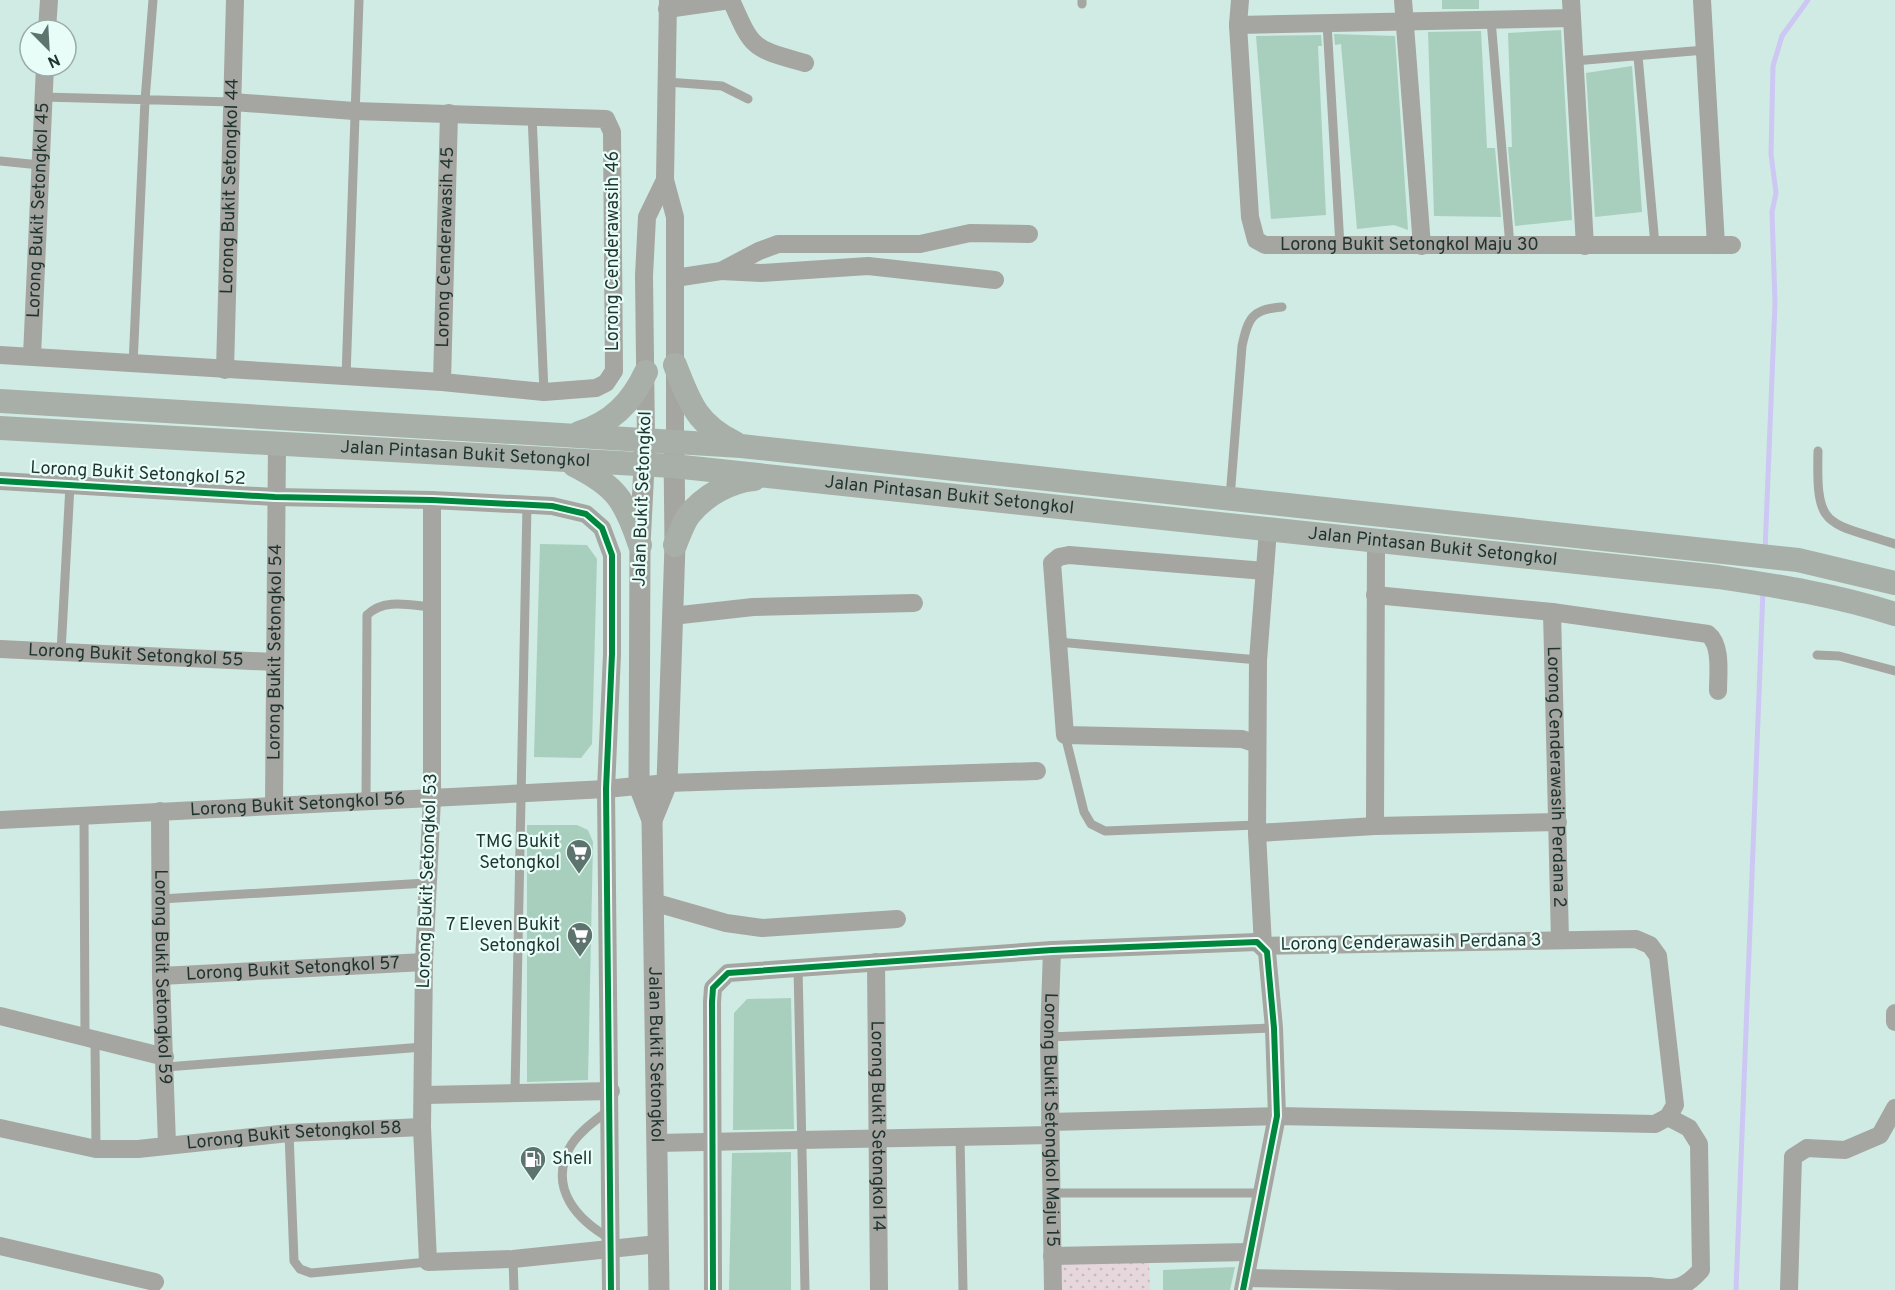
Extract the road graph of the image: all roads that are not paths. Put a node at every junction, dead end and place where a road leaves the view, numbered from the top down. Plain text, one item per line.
1 (49, 0) edge
2 (153, 0) edge
3 (235, 0) edge
4 (359, 0) edge
5 (730, 0) edge
6 (1240, 0) edge
7 (1403, 0) edge
8 (1702, 0) edge
9 (667, 4) edge
10 (1571, 9) edge
11 (48, 18) edge
12 (1491, 20) junction
13 (1405, 22) junction
14 (1327, 23) junction
15 (1238, 25) junction
16 (1705, 50) junction
17 (1638, 56) junction
18 (1574, 61) junction
19 (805, 63) dead end
20 (44, 78) edge
21 (667, 82) junction
22 (43, 97) junction
23 (748, 99) dead end
24 (145, 100) junction
25 (233, 102) junction
26 (354, 111) junction
27 (449, 113) junction
28 (532, 115) junction
29 (0, 161) edge
30 (40, 165) junction
31 (665, 180) junction
32 (1029, 234) dead end
33 (1655, 245) junction
34 (1340, 246) junction
35 (1422, 246) junction
36 (1510, 246) junction
37 (1585, 246) junction
38 (721, 271) junction
39 (675, 278) junction
40 (995, 280) dead end
41 (1282, 307) dead end
42 (0, 355) edge
43 (32, 356) junction
44 (133, 365) junction
45 (675, 365) junction
46 (225, 370) junction
47 (646, 372) junction
48 (346, 377) junction
49 (442, 382) junction
50 (544, 392) junction
51 (0, 401) edge
52 (0, 428) edge
53 (574, 434) junction
54 (646, 441) junction
55 (675, 442) junction
56 (741, 446) junction
57 (277, 451) junction
58 (1818, 451) dead end
59 (567, 461) junction
60 (644, 465) junction
61 (673, 466) junction
62 (777, 478) junction
63 (0, 481) edge
64 (70, 485) junction
65 (275, 490) junction
66 (1230, 499) junction
67 (432, 500) junction
68 (527, 505) junction
69 (1268, 530) junction
70 (1376, 541) junction
71 (639, 544) junction
72 (1895, 544) edge
73 (675, 545) junction
74 (1264, 571) junction
75 (1895, 583) edge
76 (1375, 595) junction
77 (914, 603) dead end
78 (432, 607) junction
79 (1552, 612) junction
80 (1895, 614) edge
81 (672, 616) junction
82 (1058, 642) junction
83 (0, 649) edge
84 (61, 652) junction
85 (1817, 655) dead end
86 (1258, 660) junction
87 (274, 662) junction
88 (1895, 671) edge
89 (1718, 691) dead end
90 (1065, 735) junction
91 (1257, 744) junction
92 (1037, 771) dead end
93 (667, 783) junction
94 (639, 786) junction
95 (606, 789) junction
96 (522, 793) junction
97 (432, 798) junction
98 (366, 801) junction
99 (274, 806) junction
100 (160, 812) junction
101 (84, 815) junction
102 (0, 820) edge
103 (652, 820) junction
104 (1558, 822) junction
105 (1375, 826) junction
106 (1257, 829) junction
107 (426, 883) junction
108 (161, 899) junction
109 (653, 902) junction
110 (897, 919) dead end
111 (1560, 940) junction
112 (1263, 946) junction
113 (1052, 950) junction
114 (424, 962) junction
115 (876, 962) junction
116 (798, 967) junction
117 (161, 976) junction
118 (1895, 1013) edge
119 (0, 1016) edge
120 (1895, 1022) edge
121 (1274, 1028) junction
122 (1048, 1037) junction
123 (90, 1040) junction
124 (423, 1047) junction
125 (165, 1062) junction
126 (515, 1092) junction
127 (424, 1095) junction
128 (611, 1099) junction
129 (1895, 1107) edge
130 (1277, 1116) junction
131 (1668, 1117) junction
132 (422, 1127) junction
133 (0, 1128) edge
134 (1050, 1129) junction
135 (289, 1133) junction
136 (960, 1137) junction
137 (877, 1139) junction
138 (803, 1140) junction
139 (711, 1142) junction
140 (657, 1143) junction
141 (167, 1144) junction
142 (96, 1149) junction
143 (1051, 1193) junction
144 (1262, 1193) junction
145 (611, 1244) junction
146 (658, 1244) junction
147 (0, 1246) edge
148 (1249, 1252) junction
149 (1052, 1256) junction
150 (513, 1259) junction
151 (428, 1262) junction
152 (155, 1282) dead end
153 (1244, 1284) edge
154 (514, 1290) edge
155 (611, 1290) edge
156 (660, 1290) edge
157 (713, 1290) edge
158 (805, 1290) edge
159 (879, 1290) edge
160 (963, 1290) edge
161 (1053, 1290) edge
162 (1789, 1290) edge

1 - 11 street
2 - 24 lane
3 - 25 street, Lorong Bukit Setongkol 44
4 - 26 lane
5 - 9 street
5 - 19 street
6 - 15 street, Lorong Bukit Setongkol Maju 30
7 - 13 street
8 - 16 street
9 - 21 street, Jalan Bukit Setongkol
10 - 12 street
10 - 18 street
12 - 13 street
12 - 36 lane
13 - 14 street
13 - 35 street
14 - 15 street
14 - 34 lane
15 - 34 street, Lorong Bukit Setongkol Maju 30
16 - 17 lane
16 - 33 street, Lorong Bukit Setongkol Maju 30
17 - 18 lane
17 - 33 lane
18 - 37 street
20 - 22 street, Lorong Bukit Setongkol 45
21 - 23 lane
21 - 31 street, Jalan Bukit Setongkol
22 - 24 lane
22 - 30 street, Lorong Bukit Setongkol 45
24 - 25 lane
24 - 44 lane
25 - 26 street
25 - 46 street, Lorong Bukit Setongkol 44
26 - 27 street
26 - 48 lane
27 - 28 street
27 - 49 street, Lorong Cenderawasih 45
28 - 50 lane
28 - 50 street, Lorong Cenderawasih 46
29 - 30 lane
30 - 43 street, Lorong Bukit Setongkol 45
31 - 39 street, Jalan Bukit Setongkol
31 - 47 street, Jalan Bukit Setongkol
32 - 38 street
33 - 37 street, Lorong Bukit Setongkol Maju 30
34 - 35 street, Lorong Bukit Setongkol Maju 30
35 - 36 street, Lorong Bukit Setongkol Maju 30
36 - 37 street, Lorong Bukit Setongkol Maju 30
38 - 39 street
38 - 40 street
39 - 45 street, Jalan Bukit Setongkol
41 - 66 lane
42 - 43 street
43 - 44 street
44 - 46 street
45 - 55 street, Jalan Bukit Setongkol
45 - 56 main road
46 - 48 street
47 - 53 main road
47 - 54 street, Jalan Bukit Setongkol
48 - 49 street
49 - 50 street
51 - 53 main road, Jalan Pintasan Bukit Setongkol
52 - 57 main road, Jalan Pintasan Bukit Setongkol
53 - 54 main road, Jalan Pintasan Bukit Setongkol
54 - 55 main road, Jalan Pintasan Bukit Setongkol
54 - 60 street, Jalan Bukit Setongkol
55 - 56 main road, Jalan Pintasan Bukit Setongkol
55 - 61 street, Jalan Bukit Setongkol
56 - 66 main road, Jalan Pintasan Bukit Setongkol
57 - 59 main road, Jalan Pintasan Bukit Setongkol
57 - 65 street, Lorong Bukit Setongkol 54
58 - 72 lane
59 - 60 main road, Jalan Pintasan Bukit Setongkol
59 - 71 main road
60 - 61 main road, Jalan Pintasan Bukit Setongkol
60 - 71 street, Jalan Bukit Setongkol
61 - 62 main road, Jalan Pintasan Bukit Setongkol
61 - 73 street, Jalan Bukit Setongkol
62 - 69 main road, Jalan Pintasan Bukit Setongkol
62 - 73 main road
63 - 64 street, Lorong Bukit Setongkol 52
64 - 65 street, Lorong Bukit Setongkol 52
64 - 84 lane
65 - 67 street, Lorong Bukit Setongkol 52
65 - 87 street, Lorong Bukit Setongkol 54
66 - 75 main road, Jalan Pintasan Bukit Setongkol
67 - 68 street, Lorong Bukit Setongkol 52
67 - 78 street, Lorong Bukit Setongkol 53
68 - 95 street, Lorong Bukit Setongkol 52
68 - 96 lane
69 - 70 main road, Jalan Pintasan Bukit Setongkol
69 - 74 street
70 - 76 street
70 - 80 main road, Jalan Pintasan Bukit Setongkol
71 - 94 street, Jalan Bukit Setongkol
73 - 81 street, Jalan Bukit Setongkol
74 - 82 street
74 - 86 street
76 - 79 street
76 - 105 street
77 - 81 street
78 - 97 street, Lorong Bukit Setongkol 53
78 - 98 lane
79 - 89 street
79 - 104 street, Lorong Cenderawasih Perdana 2
81 - 93 street, Jalan Bukit Setongkol
82 - 86 lane
82 - 90 street
83 - 84 street, Lorong Bukit Setongkol 55
84 - 87 street, Lorong Bukit Setongkol 55
85 - 88 lane
86 - 91 street
87 - 99 street, Lorong Bukit Setongkol 54
90 - 91 street
90 - 106 lane
91 - 106 street
92 - 93 street, Lorong Bukit Setongkol 56
93 - 94 street, Lorong Bukit Setongkol 56
93 - 103 street, Jalan Bukit Setongkol
94 - 95 street, Lorong Bukit Setongkol 56
94 - 103 street, Jalan Bukit Setongkol
95 - 96 street, Lorong Bukit Setongkol 56
95 - 128 street, Lorong Bukit Setongkol 52
96 - 97 street, Lorong Bukit Setongkol 56
96 - 126 lane
97 - 98 street, Lorong Bukit Setongkol 56
97 - 107 street, Lorong Bukit Setongkol 53
98 - 99 street, Lorong Bukit Setongkol 56
99 - 100 street, Lorong Bukit Setongkol 56
100 - 101 street, Lorong Bukit Setongkol 56
100 - 108 street, Lorong Bukit Setongkol 59
101 - 102 street, Lorong Bukit Setongkol 56
101 - 123 lane
103 - 109 street, Jalan Bukit Setongkol
104 - 105 street
104 - 111 street, Lorong Cenderawasih Perdana 2
105 - 106 street
106 - 112 street
107 - 108 lane
107 - 114 street, Lorong Bukit Setongkol 53
108 - 117 street, Lorong Bukit Setongkol 59
109 - 110 street
109 - 140 street, Jalan Bukit Setongkol
111 - 112 street, Lorong Cenderawasih Perdana 3
111 - 131 street, Lorong Cenderawasih Perdana 3
112 - 113 street, Lorong Cenderawasih Perdana 3
112 - 121 street
113 - 115 street, Lorong Cenderawasih Perdana 3
113 - 122 street, Lorong Bukit Setongkol Maju 15
114 - 117 street, Lorong Bukit Setongkol 57
114 - 124 street, Lorong Bukit Setongkol 53
115 - 116 street, Lorong Cenderawasih Perdana 3
115 - 137 street, Lorong Bukit Setongkol 14
116 - 138 lane
116 - 139 street, Lorong Cenderawasih Perdana 3
117 - 125 street, Lorong Bukit Setongkol 59
118 - 120 street
119 - 123 street
121 - 122 lane
121 - 130 street
122 - 134 street, Lorong Bukit Setongkol Maju 15
123 - 125 street
123 - 142 lane
124 - 125 lane
124 - 127 street, Lorong Bukit Setongkol 53
125 - 141 street, Lorong Bukit Setongkol 59
126 - 127 street
126 - 128 street
127 - 132 street, Lorong Bukit Setongkol 53
128 - 145 street, Lorong Bukit Setongkol 52
128 - 145 lane
129 - 162 street
130 - 131 street
130 - 134 street
130 - 144 street
131 - 153 street
132 - 135 street, Lorong Bukit Setongkol 58
132 - 151 street, Lorong Bukit Setongkol 53
133 - 142 street, Lorong Bukit Setongkol 58
134 - 136 street
134 - 143 street, Lorong Bukit Setongkol Maju 15
135 - 141 street, Lorong Bukit Setongkol 58
135 - 151 lane
136 - 137 street
136 - 160 lane
137 - 138 street
137 - 159 street, Lorong Bukit Setongkol 14
138 - 139 street
138 - 158 lane
139 - 140 street
139 - 157 street, Lorong Cenderawasih Perdana 3
140 - 146 street, Jalan Bukit Setongkol
141 - 142 street, Lorong Bukit Setongkol 58
143 - 144 lane
143 - 149 street, Lorong Bukit Setongkol Maju 15
144 - 148 street
145 - 146 street
145 - 150 street
145 - 155 street, Lorong Bukit Setongkol 52
146 - 156 street, Jalan Bukit Setongkol
147 - 152 street
148 - 149 street
148 - 153 street
149 - 161 street, Lorong Bukit Setongkol Maju 15
150 - 151 street
150 - 154 lane

